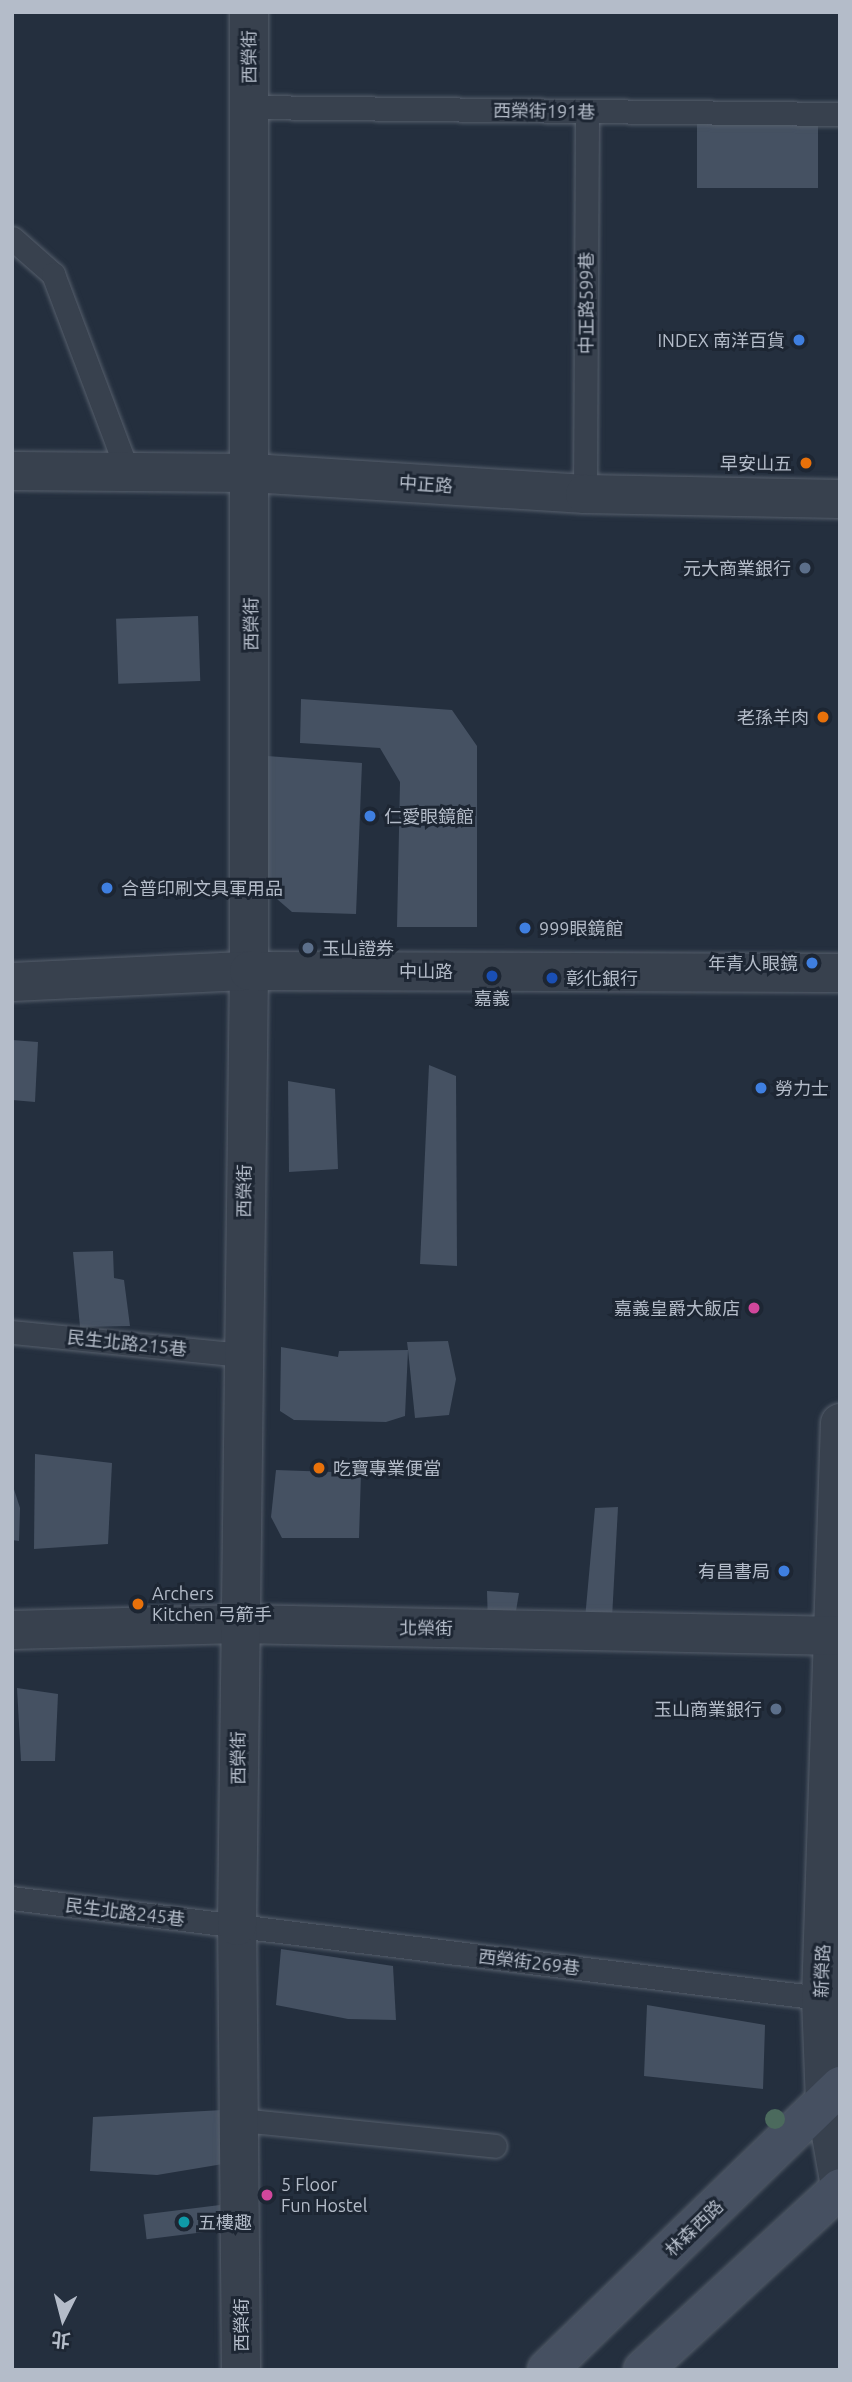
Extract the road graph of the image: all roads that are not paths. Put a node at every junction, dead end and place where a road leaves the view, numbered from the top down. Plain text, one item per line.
1 (249, 12) edge
2 (248, 107) junction
3 (587, 111) junction
4 (840, 114) edge
5 (12, 238) edge
6 (127, 470) junction
7 (12, 471) edge
8 (251, 473) junction
9 (585, 495) junction
10 (840, 499) edge
11 (249, 971) junction
12 (840, 973) edge
13 (12, 982) edge
14 (12, 1332) edge
15 (241, 1355) junction
16 (840, 1423) edge
17 (239, 1624) junction
18 (12, 1630) edge
19 (837, 1636) edge
20 (12, 1898) edge
21 (237, 1926) junction
22 (821, 1998) junction
23 (832, 2093) edge
24 (241, 2120) junction
25 (495, 2146) dead end
26 (840, 2187) edge
27 (241, 2370) edge
28 (547, 2370) edge
29 (643, 2370) edge

1 - 2 street, 西榮街
2 - 3 lane, 西榮街191巷
2 - 8 street, 西榮街
3 - 4 lane, 西榮街191巷
3 - 9 lane, 中正路599巷
5 - 6 lane
6 - 7 street, 中正路
6 - 8 street, 中正路
8 - 9 street, 中正路
8 - 11 street, 西榮街
9 - 10 street, 中正路
11 - 12 street, 中山路
11 - 13 street, 中山路
11 - 15 street, 西榮街
14 - 15 lane, 民生北路215巷
15 - 17 street, 西榮街
16 - 19 street, 新榮路
17 - 18 street, 北榮街
17 - 19 street, 北榮街
17 - 21 street, 西榮街
19 - 22 street, 新榮路
20 - 21 lane, 民生北路245巷
21 - 22 lane, 西榮街269巷
21 - 24 street, 西榮街
22 - 23 street, 新榮路
23 - 26 street, 新榮路
23 - 28 main road, 林森西路
24 - 25 lane
24 - 27 street, 西榮街
26 - 29 main road

